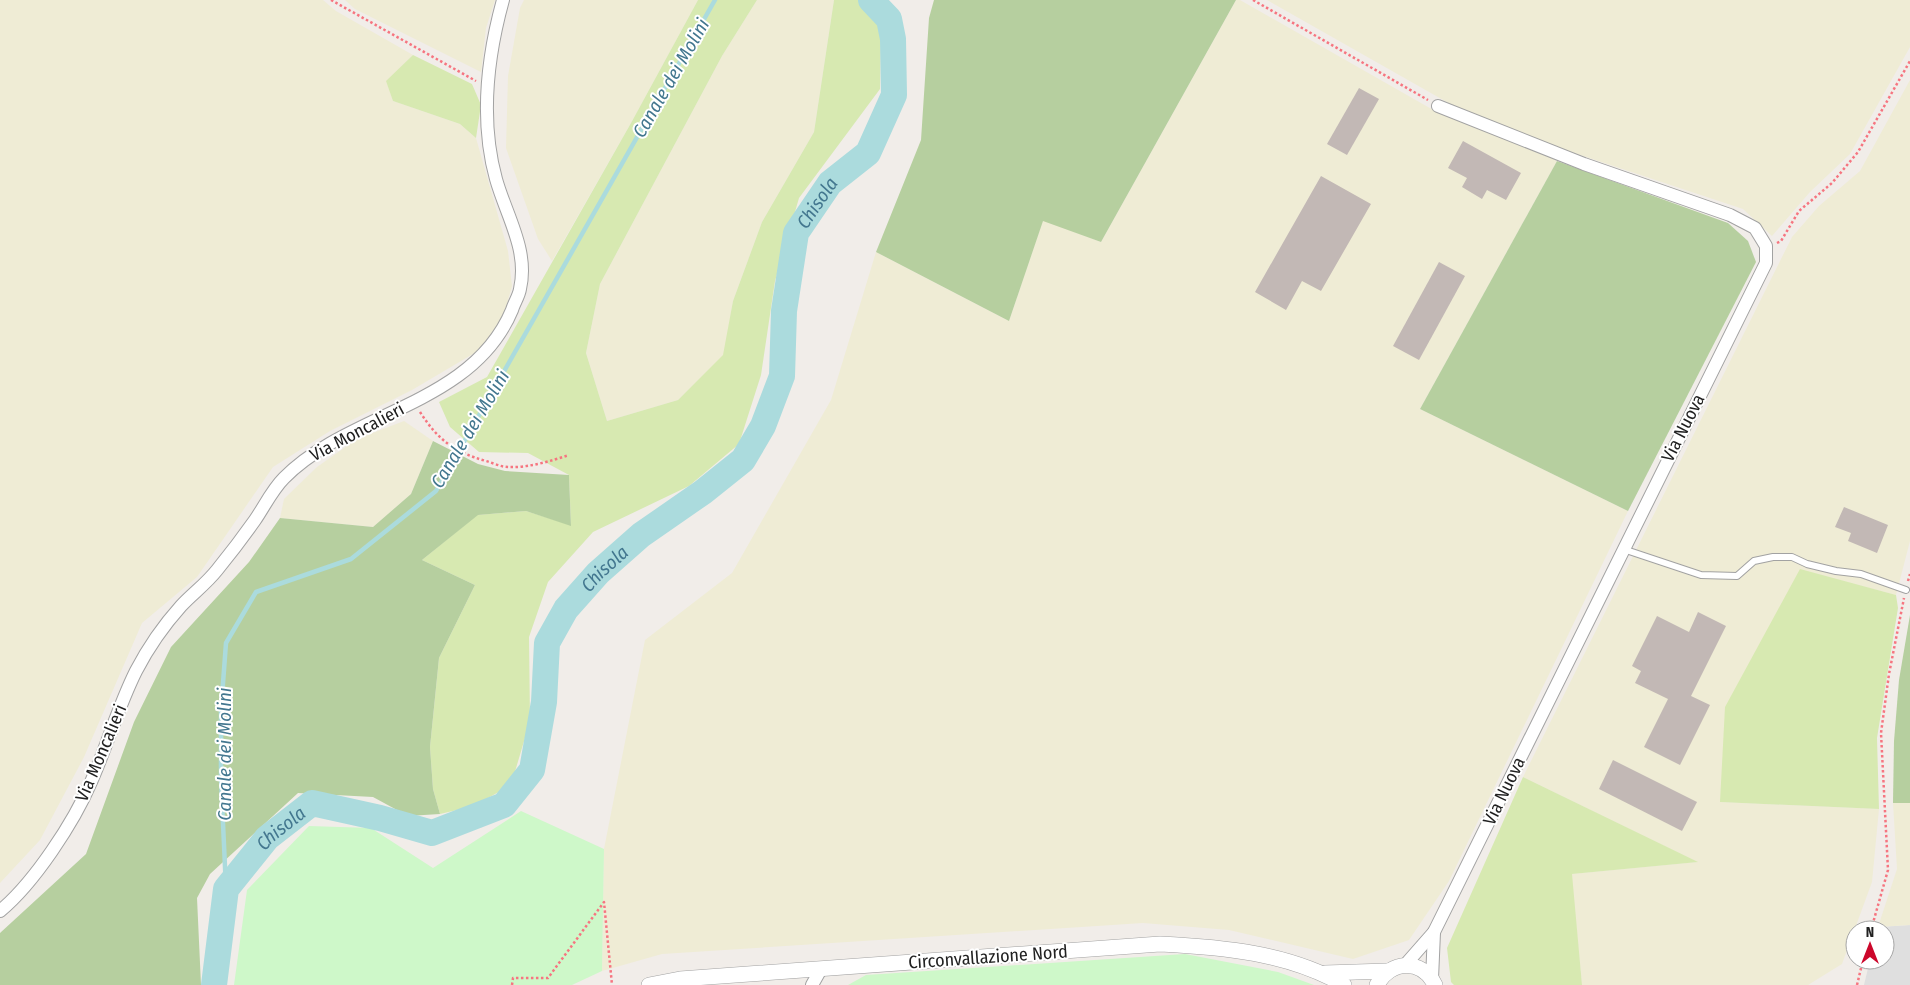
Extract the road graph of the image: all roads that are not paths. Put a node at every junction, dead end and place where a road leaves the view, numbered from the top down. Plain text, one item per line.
1 (504, 0) edge
2 (1438, 106) road end
3 (1623, 550) junction
4 (1906, 590) road end
5 (0, 911) edge
6 (1434, 932) junction
7 (1405, 965) junction
8 (821, 969) junction
9 (1387, 971) junction
10 (1325, 974) junction
11 (1433, 982) edge
12 (649, 985) edge
13 (812, 985) edge
14 (1344, 985) edge
15 (1377, 985) edge

1 - 5 street, Via Moncalieri
2 - 3 street, Via Nuova
3 - 4 lane
3 - 6 street, Via Nuova
6 - 7 street, Via Nuova
6 - 11 street, Via Nuova
7 - 9 street, Circonvallazione Nord
7 - 11 street
8 - 10 street, Circonvallazione Nord
8 - 12 street, Circonvallazione Nord
8 - 13 street
9 - 10 street, Circonvallazione Nord
9 - 15 street
10 - 14 street, Circonvallazione Nord

